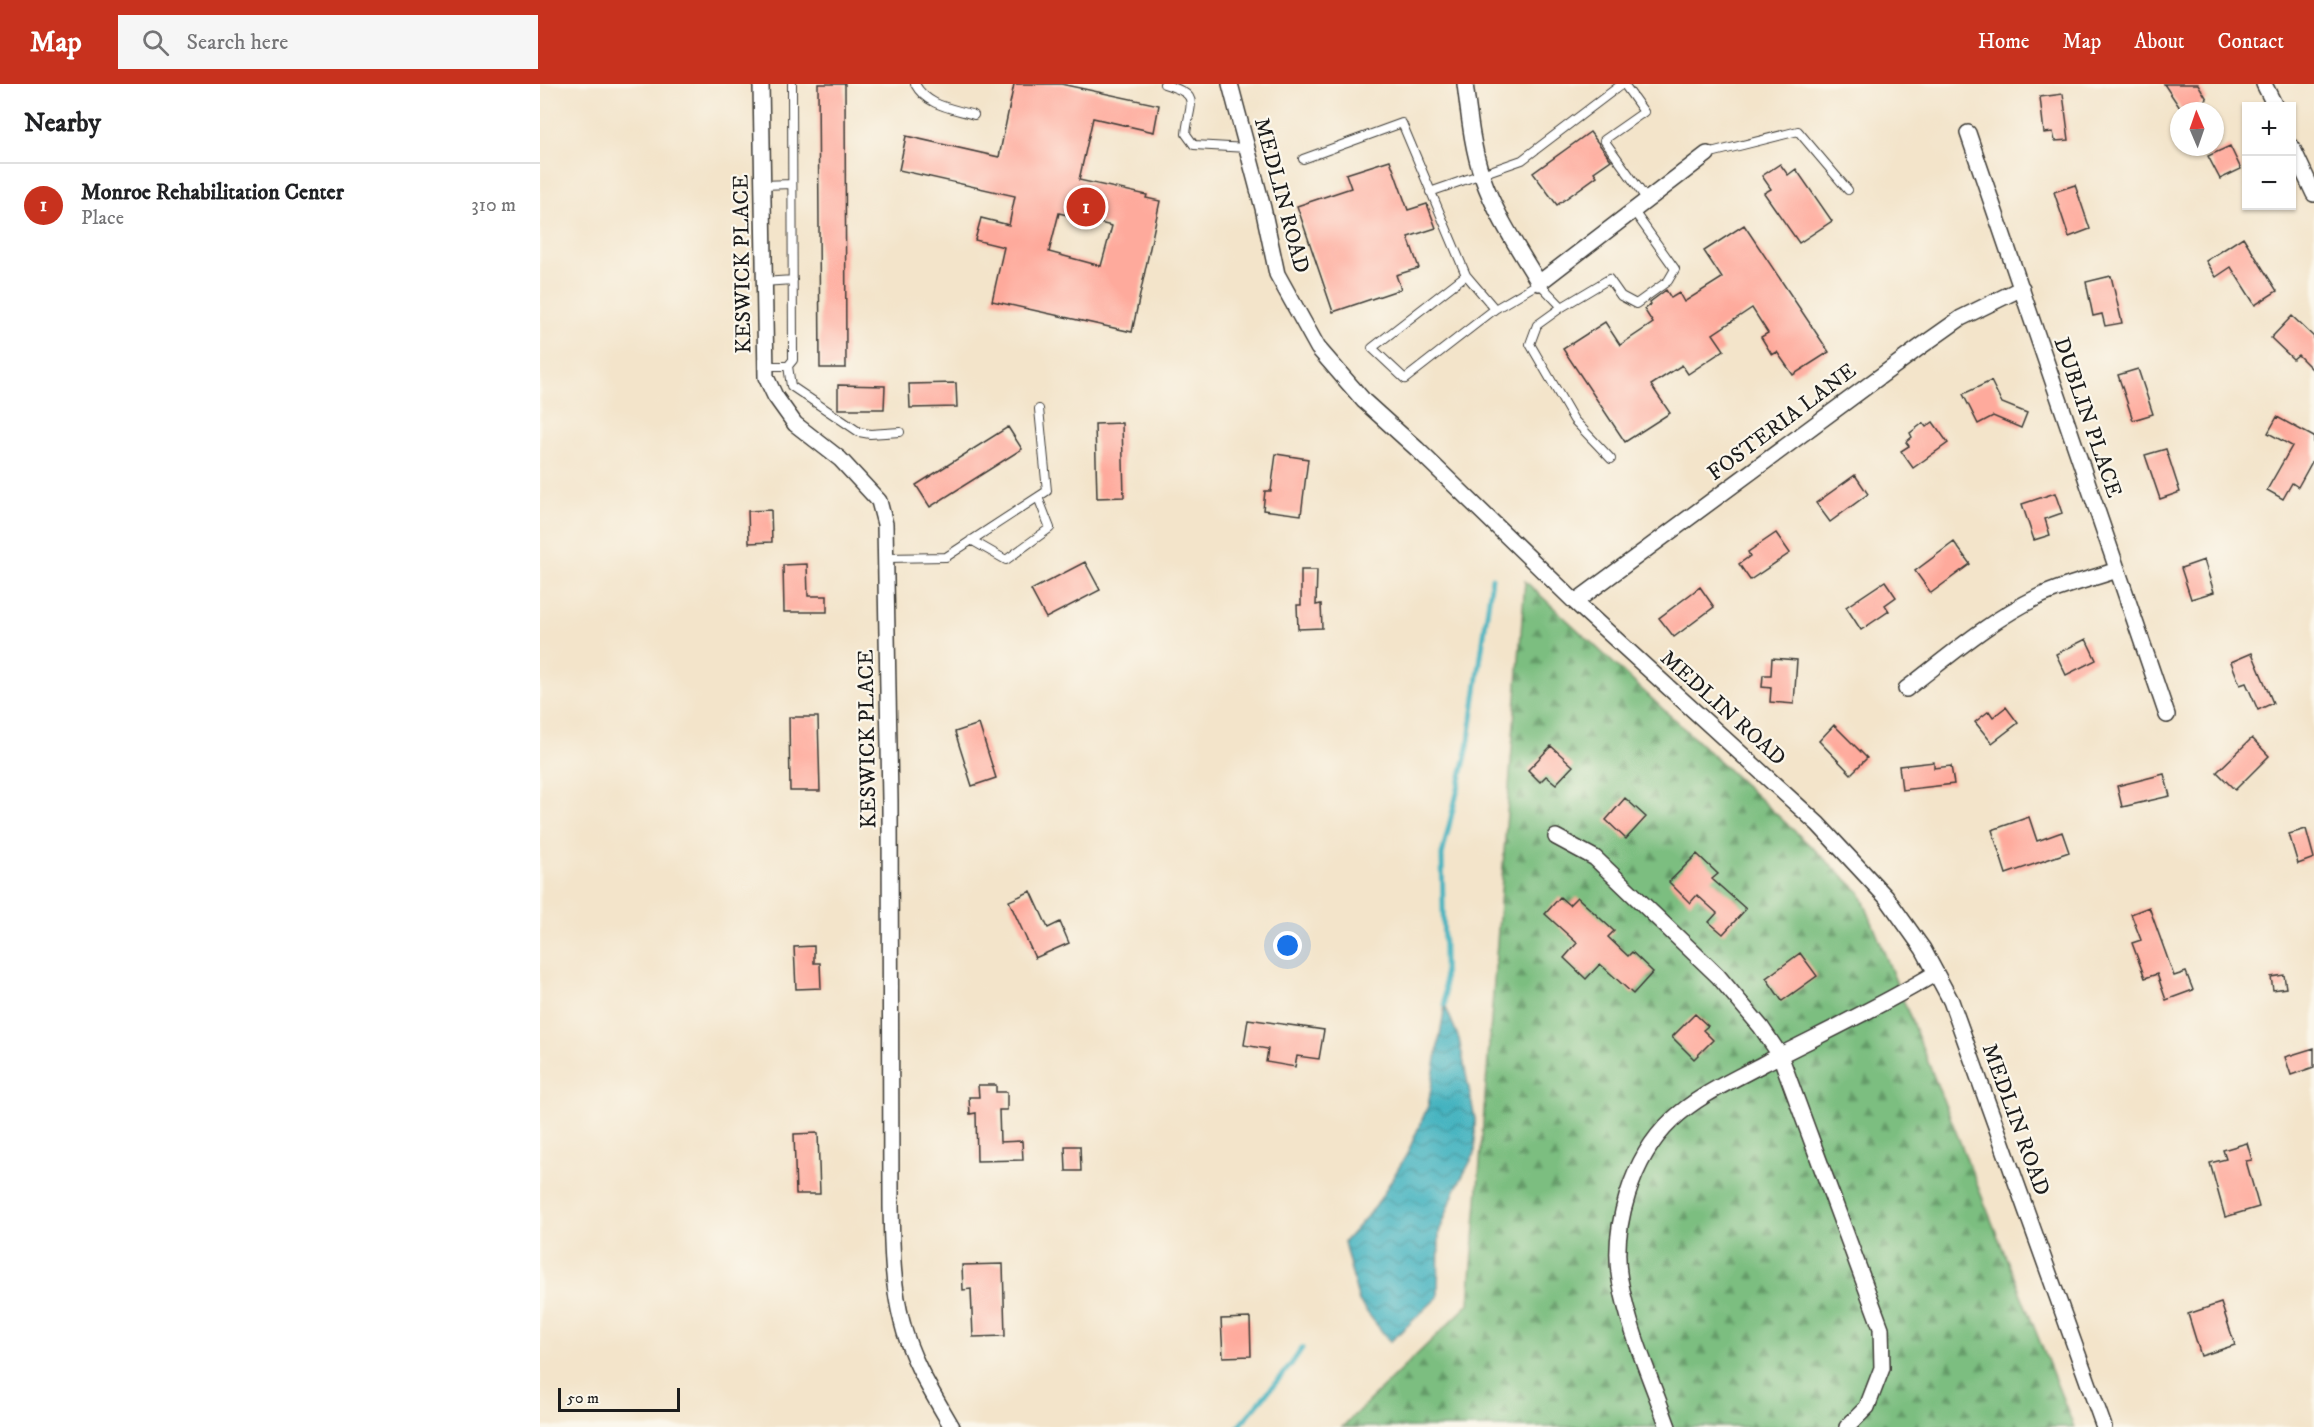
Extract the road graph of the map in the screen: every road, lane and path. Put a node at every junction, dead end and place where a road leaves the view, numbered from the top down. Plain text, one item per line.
1 (761, 84) edge
2 (792, 84) edge
3 (915, 84) edge
4 (1164, 84) edge
5 (1230, 84) edge
6 (1465, 84) edge
7 (1623, 84) edge
8 (2264, 84) edge
9 (2273, 102) edge
10 (974, 115) dead end
11 (1968, 133) dead end
12 (1247, 148) junction
13 (1707, 154) joint
14 (2296, 156) edge
15 (1303, 159) dead end
16 (1482, 175) junction
17 (792, 184) junction
18 (762, 185) junction
19 (1848, 190) dead end
20 (1430, 192) junction
21 (2314, 194) edge
22 (1647, 200) junction
23 (1634, 210) junction
24 (1466, 275) junction
25 (793, 280) junction
26 (764, 282) junction
27 (1539, 283) junction
28 (2022, 288) junction
29 (1562, 307) junction
30 (1495, 309) junction
31 (766, 366) junction
32 (788, 366) junction
33 (1039, 409) dead end
34 (900, 432) dead end
35 (1611, 459) dead end
36 (1038, 497) junction
37 (971, 540) junction
38 (886, 558) junction
39 (2118, 570) junction
40 (1575, 602) junction
41 (1906, 689) dead end
42 (2167, 715) dead end
43 (1556, 837) dead end
44 (1936, 973) junction
45 (1780, 1055) junction
46 (952, 1427) edge
47 (1668, 1427) edge
48 (1847, 1427) edge
49 (2104, 1427) edge

1 - 18 street, KESWICK PLACE
2 - 17 lane
3 - 10 lane
4 - 12 lane
5 - 12 street, MEDLIN ROAD
6 - 16 street
7 - 16 lane
7 - 22 lane
8 - 9 street
11 - 28 street, DUBLIN PLACE
12 - 40 street, MEDLIN ROAD
13 - 19 lane
13 - 22 street
14 - 21 street
15 - 20 lane
16 - 20 lane
16 - 27 street
17 - 18 lane
17 - 25 lane
18 - 26 street, KESWICK PLACE
20 - 24 lane
22 - 23 street
23 - 27 street
23 - 29 lane
24 - 30 lane
24 - 30 lane
25 - 26 lane
25 - 32 lane
26 - 31 street, KESWICK PLACE
27 - 29 lane
27 - 30 lane
28 - 39 street, DUBLIN PLACE
28 - 40 street, FOSTERIA LANE
29 - 35 lane
31 - 32 lane
31 - 38 street, KESWICK PLACE
32 - 34 lane
33 - 36 lane
36 - 37 lane
36 - 37 lane
37 - 38 lane
38 - 46 street, KESWICK PLACE
39 - 41 street
39 - 42 street, DUBLIN PLACE
40 - 44 street, MEDLIN ROAD
43 - 45 street
44 - 45 street
44 - 49 street, MEDLIN ROAD
45 - 47 street
45 - 48 street

